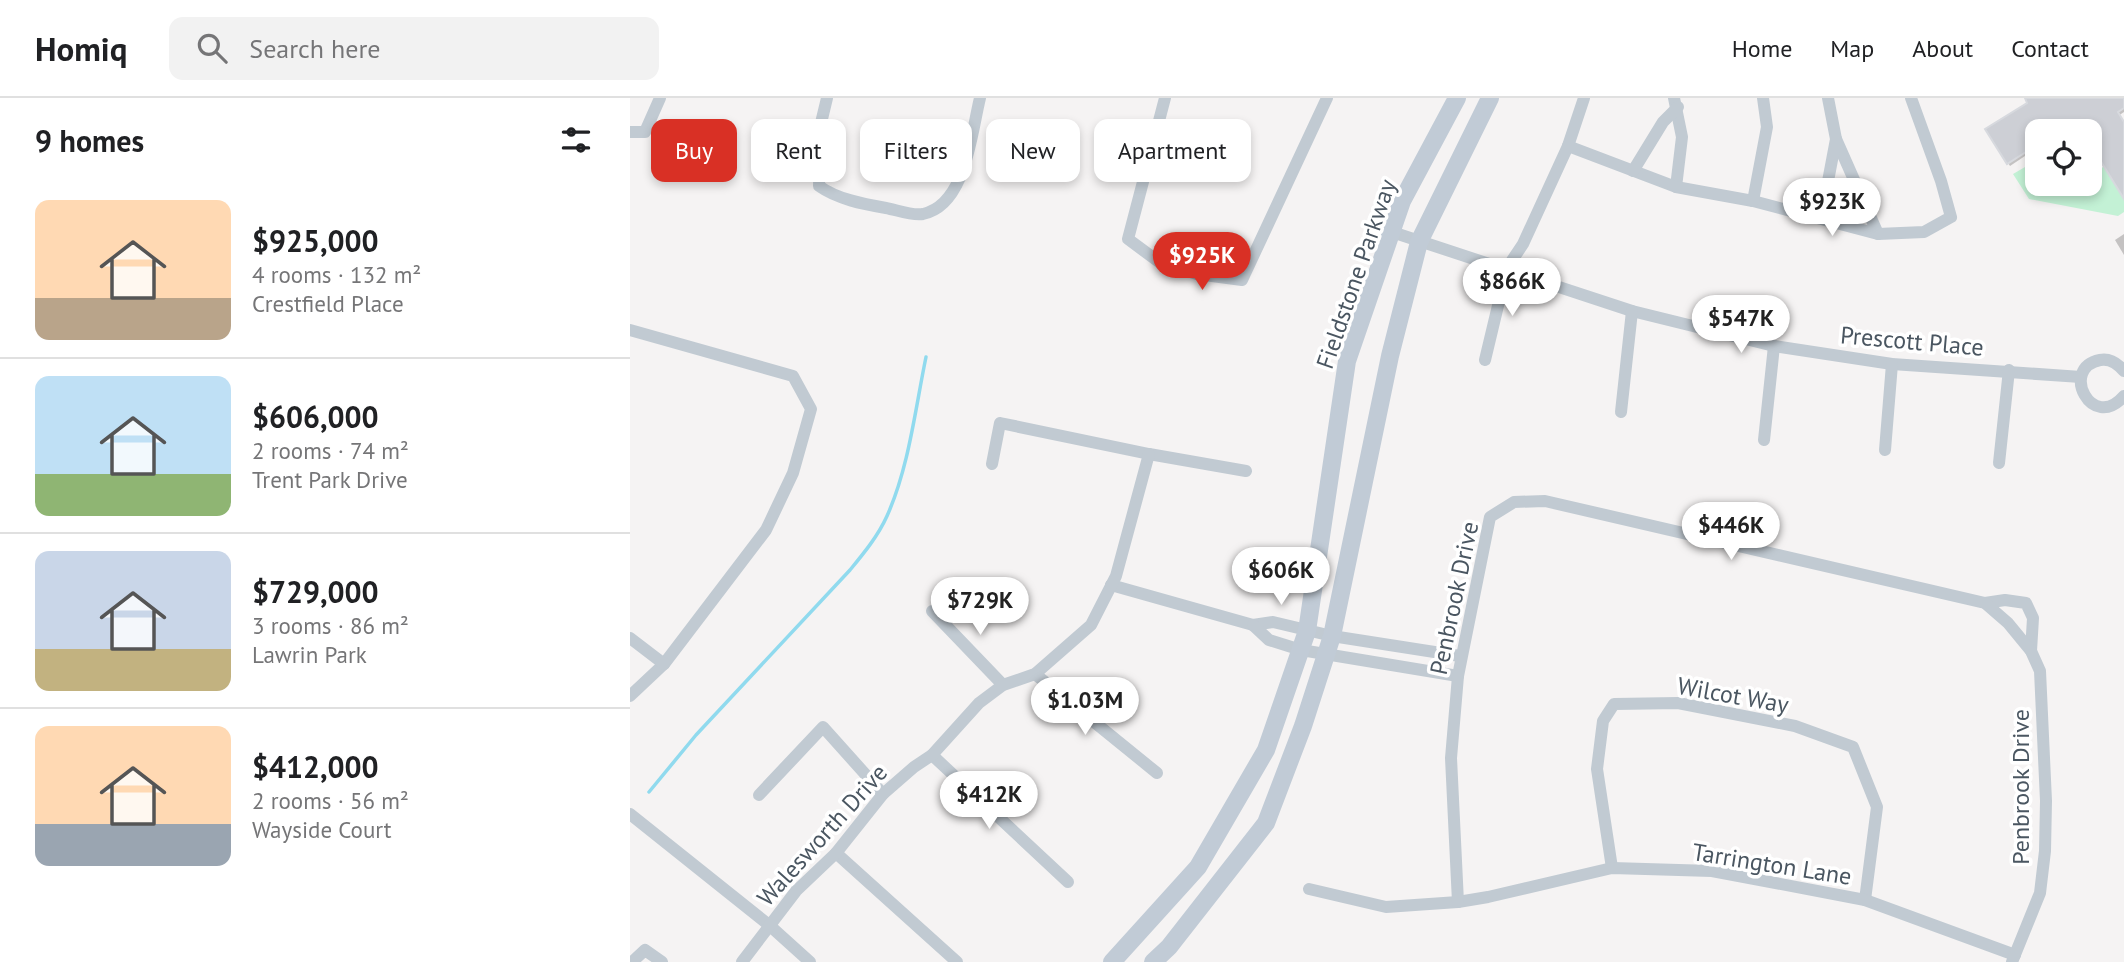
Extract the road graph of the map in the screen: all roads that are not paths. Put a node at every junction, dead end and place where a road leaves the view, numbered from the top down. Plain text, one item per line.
1 (660, 98) edge
2 (827, 98) edge
3 (979, 98) edge
4 (1165, 98) edge
5 (1327, 98) edge
6 (1457, 98) edge
7 (1490, 98) edge
8 (1584, 98) edge
9 (1763, 98) edge
10 (1828, 98) edge
11 (1910, 98) edge
12 (1676, 103) edge
13 (630, 132) edge
14 (1836, 139) junction
15 (1568, 146) junction
16 (1633, 171) junction
17 (1676, 187) junction
18 (1753, 201) junction
19 (1821, 218) junction
20 (1392, 232) junction
21 (1878, 234) junction
22 (1419, 242) junction
23 (1507, 268) junction
24 (1632, 311) junction
25 (630, 330) edge
26 (1774, 346) junction
27 (1485, 360) dead end
28 (1892, 364) junction
29 (2009, 370) junction
30 (2124, 371) edge
31 (2081, 377) junction
32 (2124, 396) edge
33 (1621, 412) dead end
34 (1764, 440) dead end
35 (1885, 450) dead end
36 (1149, 454) junction
37 (1999, 463) dead end
38 (992, 464) dead end
39 (1246, 471) dead end
40 (1111, 585) junction
41 (1985, 603) junction
42 (932, 611) dead end
43 (1253, 625) junction
44 (1307, 631) junction
45 (1332, 636) junction
46 (630, 638) edge
47 (1301, 650) junction
48 (2031, 651) junction
49 (1326, 656) junction
50 (1460, 656) junction
51 (664, 664) junction
52 (1035, 674) junction
53 (1458, 676) junction
54 (1003, 685) junction
55 (630, 696) edge
56 (932, 755) junction
57 (1157, 773) dead end
58 (883, 794) junction
59 (759, 795) dead end
60 (630, 814) edge
61 (836, 853) junction
62 (1612, 868) junction
63 (1068, 883) dead end
64 (1309, 889) dead end
65 (1865, 900) junction
66 (1458, 902) junction
67 (769, 925) junction
68 (2013, 958) edge
69 (632, 962) edge
70 (662, 962) edge
71 (742, 962) edge
72 (810, 962) edge
73 (957, 962) edge
74 (1112, 962) edge
75 (1153, 962) edge

1 - 13 street
2 - 3 street
4 - 5 street
6 - 20 street, Fieldstone Parkway
7 - 22 street, Fieldstone Parkway
8 - 15 street
9 - 18 street
10 - 14 street
11 - 21 street
12 - 16 street
12 - 17 street
14 - 19 street
14 - 21 street
15 - 16 street
15 - 23 street
16 - 17 street
17 - 18 street
18 - 19 street
19 - 21 street
20 - 22 street, Prescott Place
20 - 44 street, Fieldstone Parkway
22 - 23 street, Prescott Place
22 - 45 street, Fieldstone Parkway
23 - 24 street, Prescott Place
23 - 27 street
24 - 26 street, Prescott Place
24 - 33 street
25 - 51 street
26 - 28 street, Prescott Place
26 - 34 street
28 - 29 street, Prescott Place
28 - 35 street
29 - 31 street, Prescott Place
29 - 37 street
30 - 31 street
31 - 32 street
36 - 38 street
36 - 39 street
36 - 40 street, Walesworth Drive
40 - 43 street
40 - 52 street, Walesworth Drive
41 - 48 street, Penbrook Drive
41 - 48 street, Penbrook Drive
41 - 50 street, Penbrook Drive
42 - 54 street
43 - 44 street
43 - 47 street
44 - 45 street
44 - 47 street, Fieldstone Parkway
45 - 49 street, Fieldstone Parkway
45 - 50 street
46 - 51 street
47 - 49 street
47 - 74 street, Fieldstone Parkway
48 - 68 street, Penbrook Drive
49 - 53 street
49 - 75 street, Fieldstone Parkway
50 - 53 street, Penbrook Drive
51 - 55 street
52 - 54 street, Walesworth Drive
52 - 57 street
53 - 66 street, Penbrook Drive
54 - 56 street, Walesworth Drive
56 - 58 street, Walesworth Drive
56 - 63 street
58 - 59 street
58 - 61 street, Walesworth Drive
60 - 67 street
61 - 67 street, Walesworth Drive
61 - 73 street
62 - 65 street, Tarrington Lane
62 - 65 street, Wilcot Way
62 - 66 street, Tarrington Lane
64 - 66 street, Tarrington Lane
65 - 68 street, Tarrington Lane
67 - 71 street, Walesworth Drive
67 - 72 street
69 - 70 street

